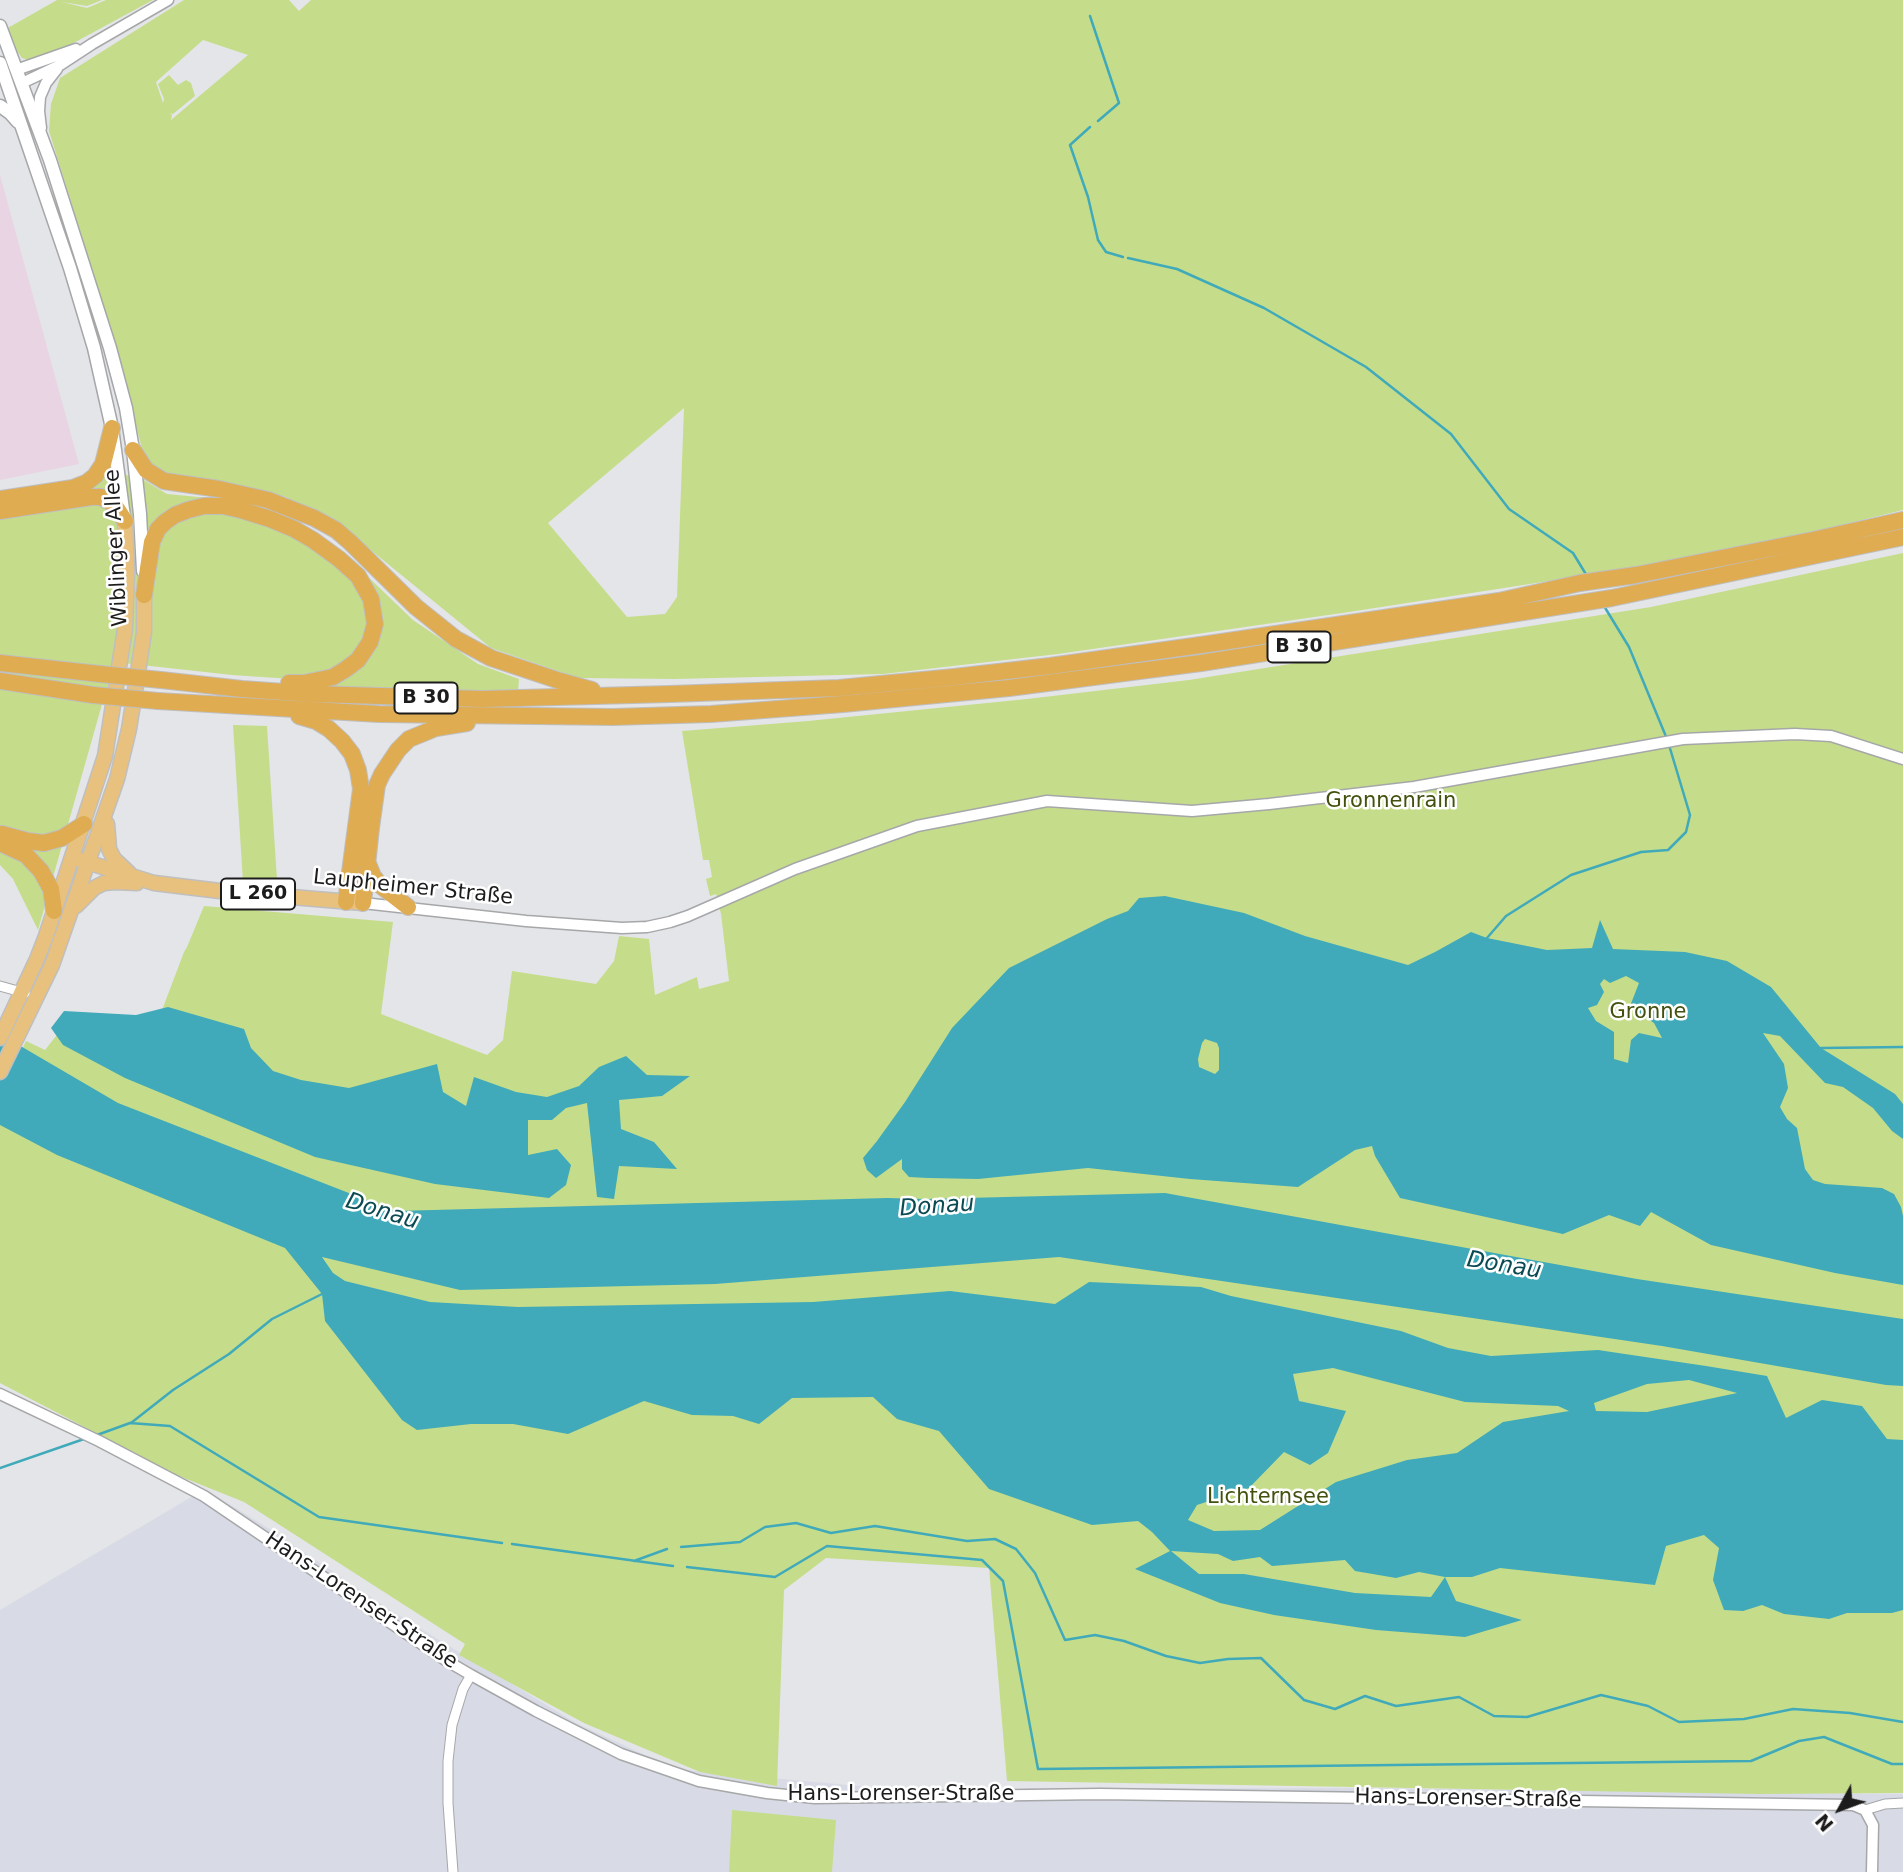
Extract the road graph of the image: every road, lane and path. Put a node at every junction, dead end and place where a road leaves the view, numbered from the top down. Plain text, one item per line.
1 (168, 0) edge
2 (0, 26) edge
3 (92, 44) junction
4 (60, 65) junction
5 (5, 71) edge
6 (22, 83) junction
7 (4, 90) edge
8 (0, 106) edge
9 (23, 131) junction
10 (42, 138) junction
11 (112, 428) junction
12 (133, 450) junction
13 (0, 499) edge
14 (0, 511) edge
15 (1903, 520) edge
16 (125, 521) junction
17 (1903, 537) edge
18 (144, 596) junction
19 (0, 663) edge
20 (4, 683) edge
21 (242, 689) junction
22 (611, 695) junction
23 (263, 707) junction
24 (501, 717) junction
25 (1903, 759) edge
26 (109, 805) junction
27 (84, 824) junction
28 (0, 833) edge
29 (0, 843) edge
30 (72, 858) junction
31 (367, 861) junction
32 (89, 863) junction
33 (133, 876) junction
34 (154, 883) junction
35 (354, 903) junction
36 (408, 907) junction
37 (72, 910) junction
38 (52, 919) junction
39 (0, 986) edge
40 (22, 992) junction
41 (37, 999) junction
42 (0, 1038) edge
43 (0, 1072) edge
44 (0, 1394) edge
45 (471, 1675) junction
46 (1903, 1804) edge
47 (1865, 1810) junction
48 (453, 1872) edge
49 (1872, 1872) edge

1 - 3 street
2 - 5 main road
3 - 4 street
3 - 5 street
4 - 6 street
4 - 10 street
5 - 6 main road, Wiblinger Allee / L 260
5 - 7 main road, Wiblinger Allee
6 - 7 main road
6 - 10 main road, Wiblinger Allee / L 260
7 - 9 main road, Wiblinger Allee
8 - 9 main road
9 - 11 main road, Wiblinger Allee
10 - 12 main road, Wiblinger Allee / L 260
11 - 13 highway
11 - 16 main road, Wiblinger Allee
12 - 18 main road, Wiblinger Allee / L 260
12 - 22 highway
14 - 16 highway
15 - 22 highway, B 30
16 - 27 main road, Wiblinger Allee
17 - 24 highway, B 30
18 - 21 highway
18 - 26 main road, Wiblinger Allee / L 260
19 - 21 highway, B 30, bridge
20 - 23 highway, B 30, bridge
21 - 22 highway, B 30
23 - 24 highway, B 30
23 - 35 highway
24 - 31 highway
25 - 36 street, Laupheimer Straße
26 - 32 main road, Wiblinger Allee
26 - 33 main road, L 260
27 - 28 highway
27 - 30 main road, Wiblinger Allee
29 - 38 highway
30 - 32 main road, Laupheimer Straße
30 - 38 main road, Wiblinger Allee
31 - 35 highway
31 - 36 highway
32 - 33 main road, Laupheimer Straße
32 - 37 main road, Wiblinger Allee
33 - 34 main road, Laupheimer Straße / L 260
34 - 35 main road, Laupheimer Straße / L 260
34 - 37 main road
35 - 36 street, Laupheimer Straße
37 - 41 main road, Wiblinger Allee
38 - 40 main road, Wiblinger Allee
39 - 40 street
40 - 41 street
40 - 42 main road, Wiblinger Allee
41 - 43 main road, Wiblinger Allee
44 - 45 street, Hans-Lorenser-Straße
45 - 47 street, Hans-Lorenser-Straße
45 - 48 street
46 - 47 street, Hans-Lorenser-Straße
47 - 49 street

